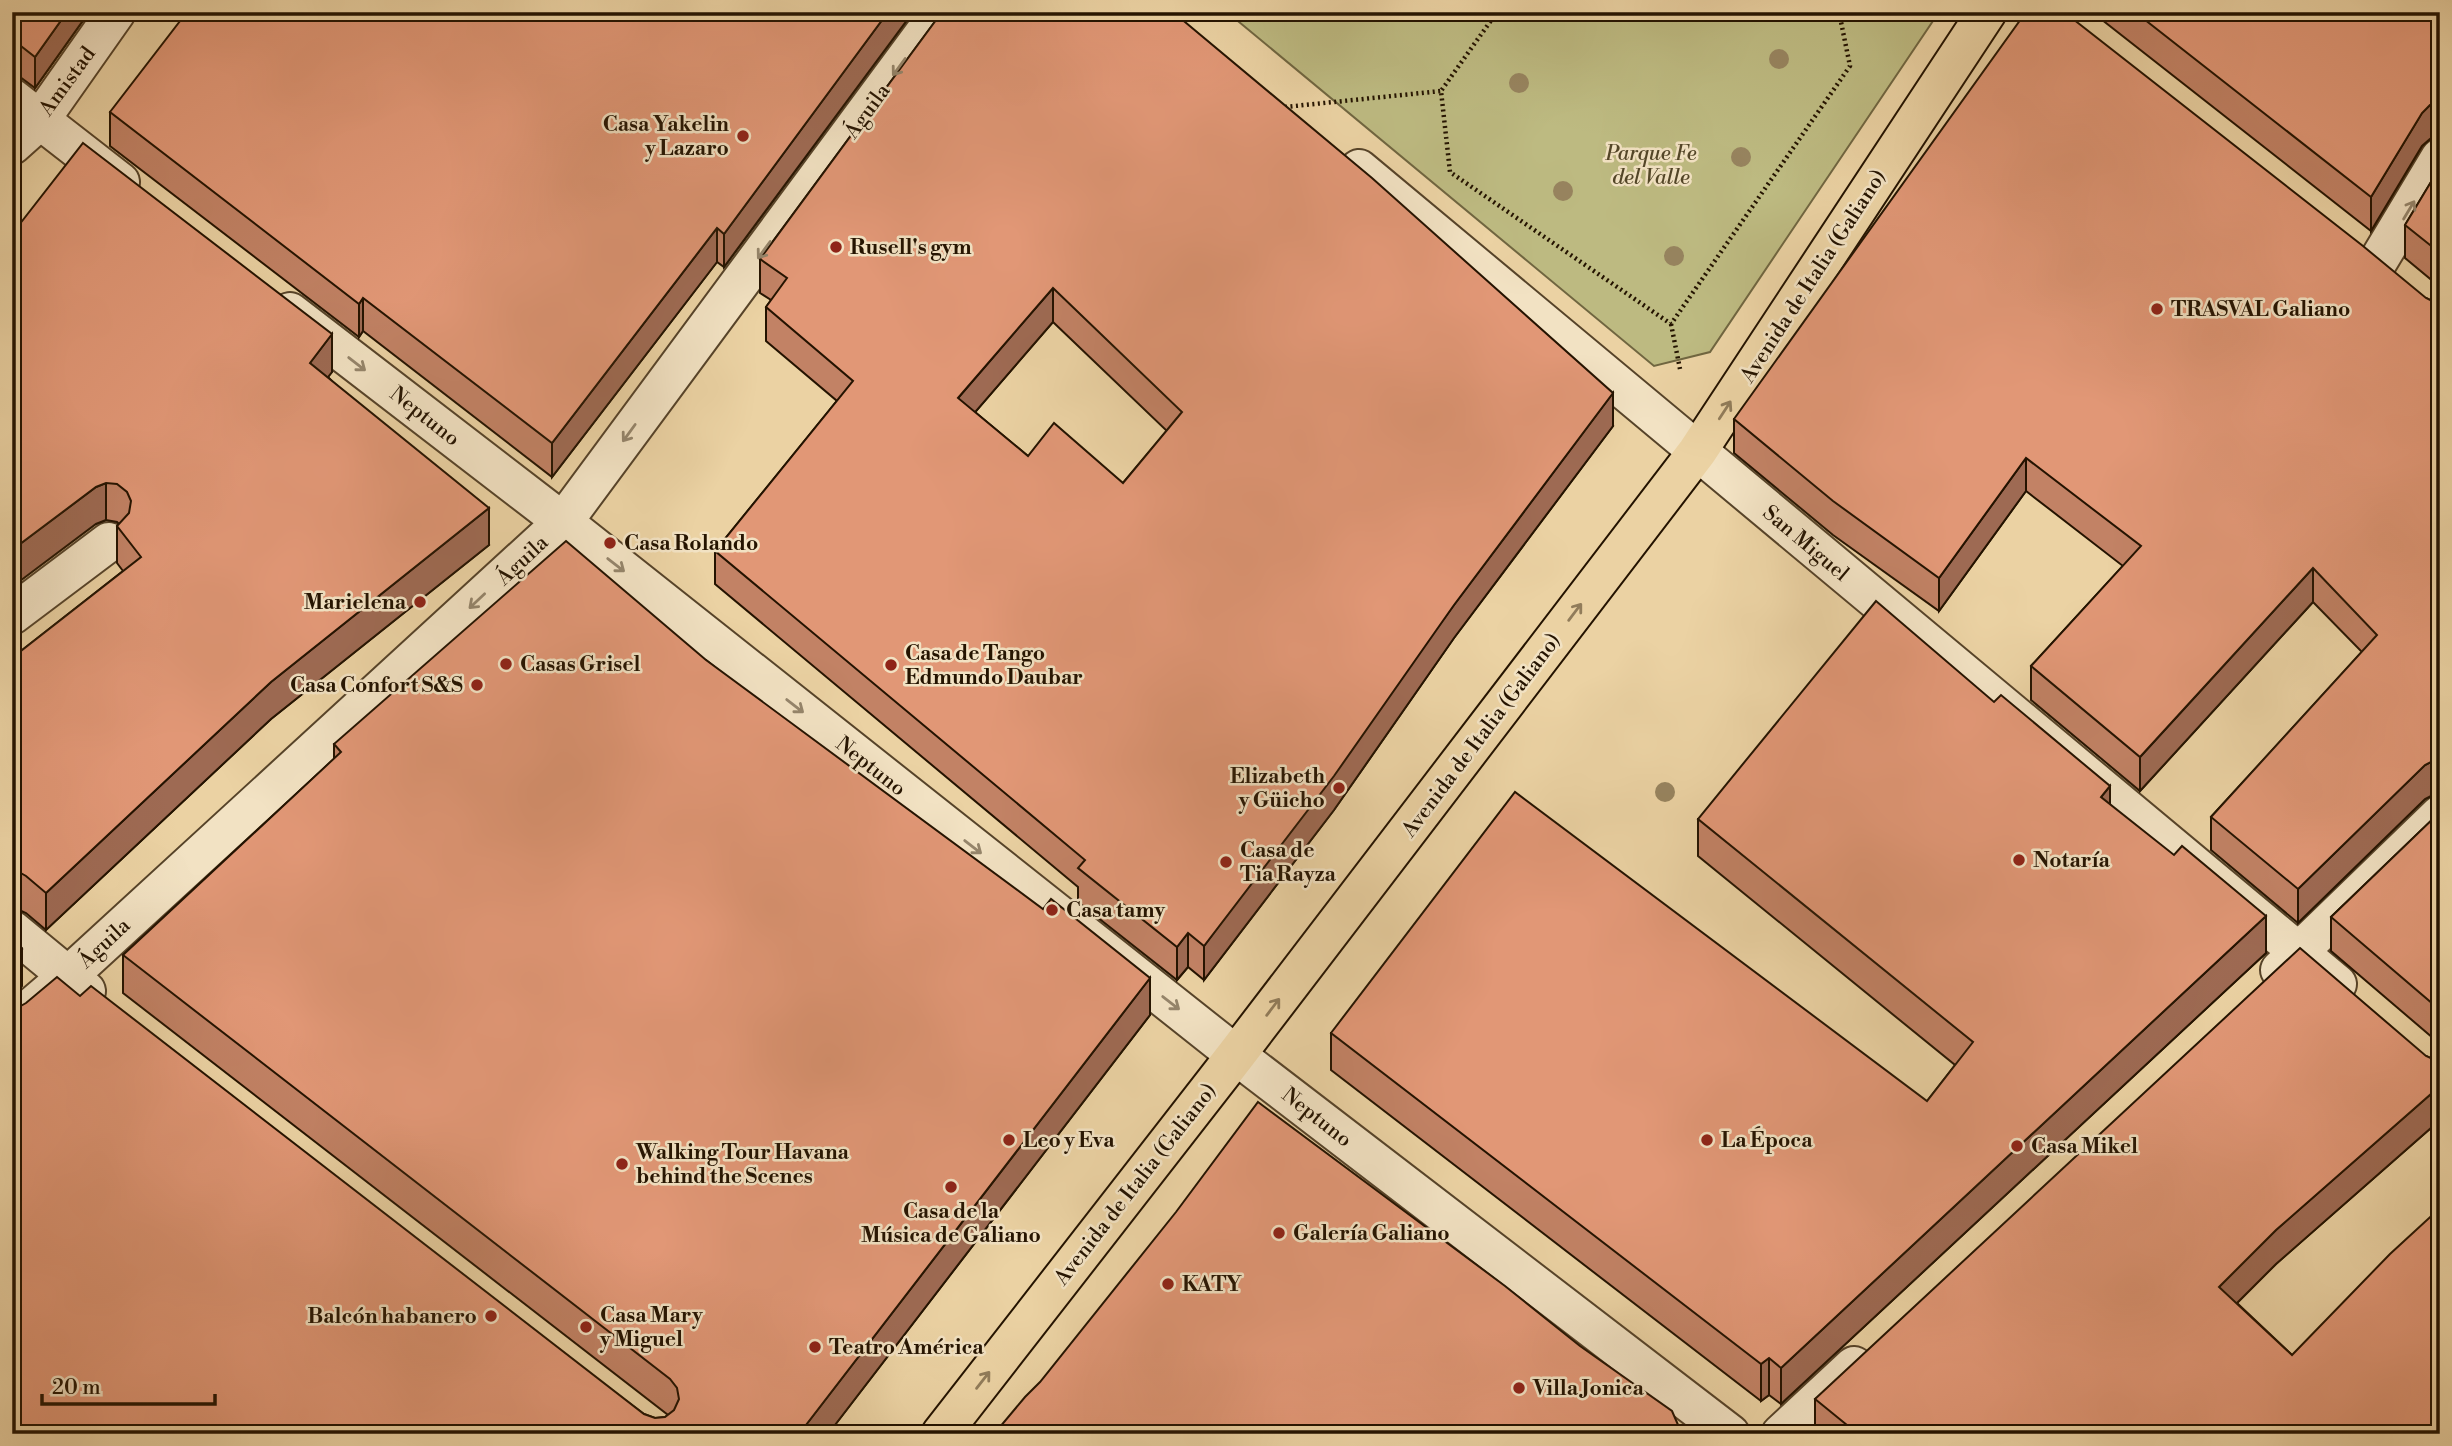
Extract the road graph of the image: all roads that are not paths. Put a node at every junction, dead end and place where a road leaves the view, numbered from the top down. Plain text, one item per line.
1 (117, 12) edge
2 (940, 12) edge
3 (1987, 12) edge
4 (1284, 107) edge
5 (26, 109) edge
6 (12, 145) edge
7 (2440, 158) edge
8 (149, 204) edge
9 (2345, 238) edge
10 (2378, 263) junction
11 (258, 287) edge
12 (2409, 289) edge
13 (1697, 452) junction
14 (563, 522) junction
15 (109, 542) dead end
16 (12, 615) edge
17 (2440, 815) edge
18 (12, 930) edge
19 (2299, 952) junction
20 (67, 977) junction
21 (2258, 990) edge
22 (2359, 1004) edge
23 (111, 1011) edge
24 (12, 1024) edge
25 (1236, 1055) junction
26 (1883, 1339) edge
27 (941, 1434) edge
28 (1730, 1434) edge
29 (1781, 1434) edge

1 - 5 street, Amistad
2 -> 14 street, Águila
13 -> 3 main road, Avenida de Italia (Galiano)
4 - 13 street, San Miguel
5 - 6 street, Amistad
5 - 8 street
10 -> 7 street
9 - 10 street
10 - 12 street
11 -> 14 street, Neptuno
13 - 19 street, San Miguel
25 -> 13 main road, Avenida de Italia (Galiano)
14 -> 20 street, Águila
14 -> 25 street, Neptuno
15 - 16 street
17 - 19 street
18 - 20 street
19 - 21 street
19 - 22 street, San Miguel
20 - 23 street
20 - 24 street, Águila
27 -> 25 main road, Avenida de Italia (Galiano)
25 - 28 street, Neptuno
26 - 29 street

